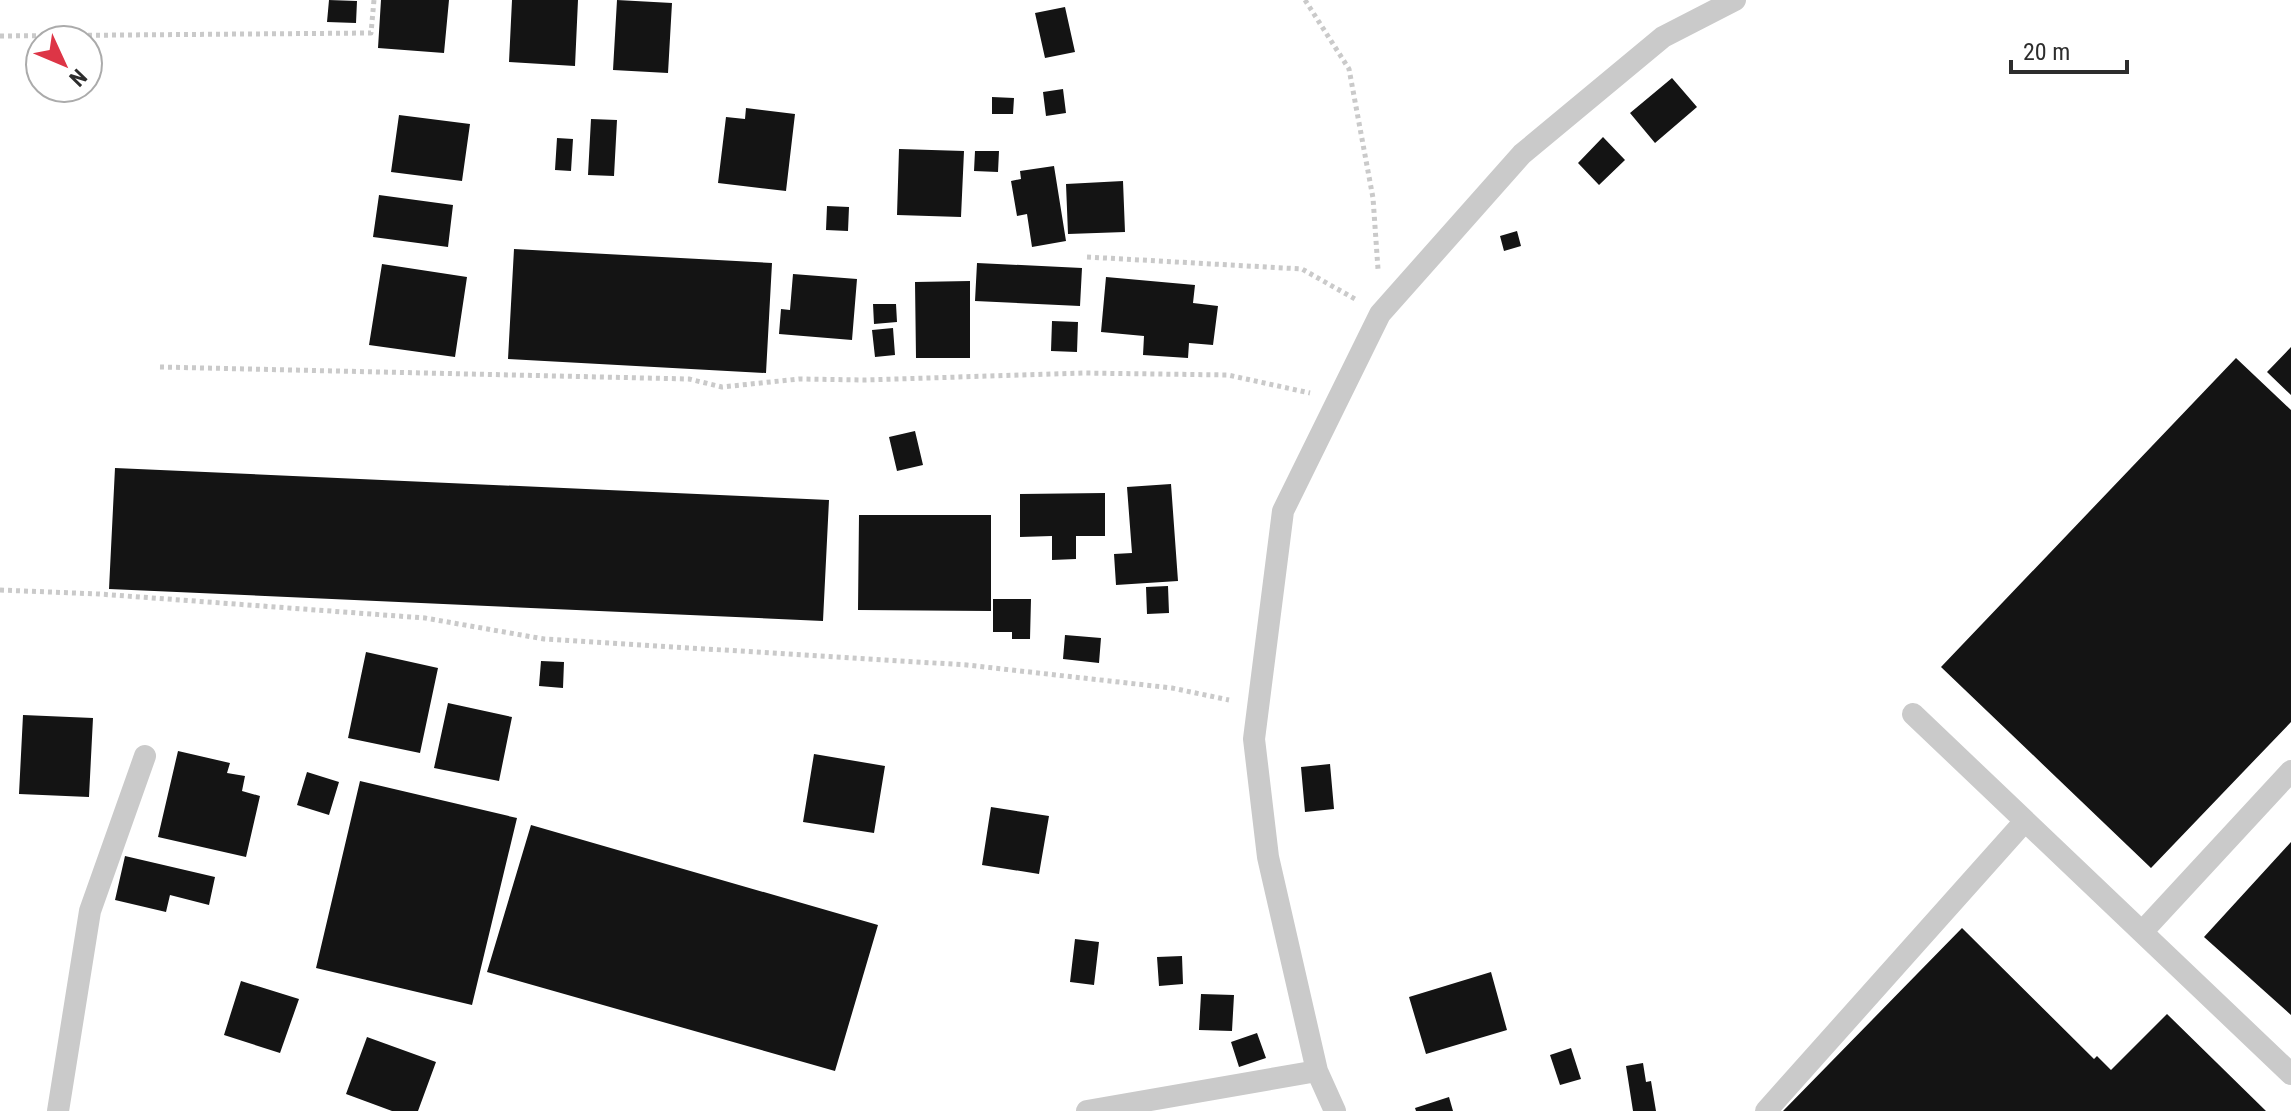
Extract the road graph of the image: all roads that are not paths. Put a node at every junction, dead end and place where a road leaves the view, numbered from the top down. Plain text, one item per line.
1 (1735, 0) edge
2 (1913, 714) dead end
3 (145, 756) dead end
4 (2291, 771) edge
5 (2025, 821) junction
6 (2142, 932) junction
7 (1317, 1071) junction
8 (2291, 1074) edge
9 (58, 1111) edge
10 (1087, 1111) edge
11 (1335, 1111) edge
12 (1766, 1111) edge

1 - 7 lane
2 - 5 lane
3 - 9 lane
4 - 6 lane
5 - 6 lane
5 - 12 lane
6 - 8 lane
7 - 10 lane
7 - 11 lane

